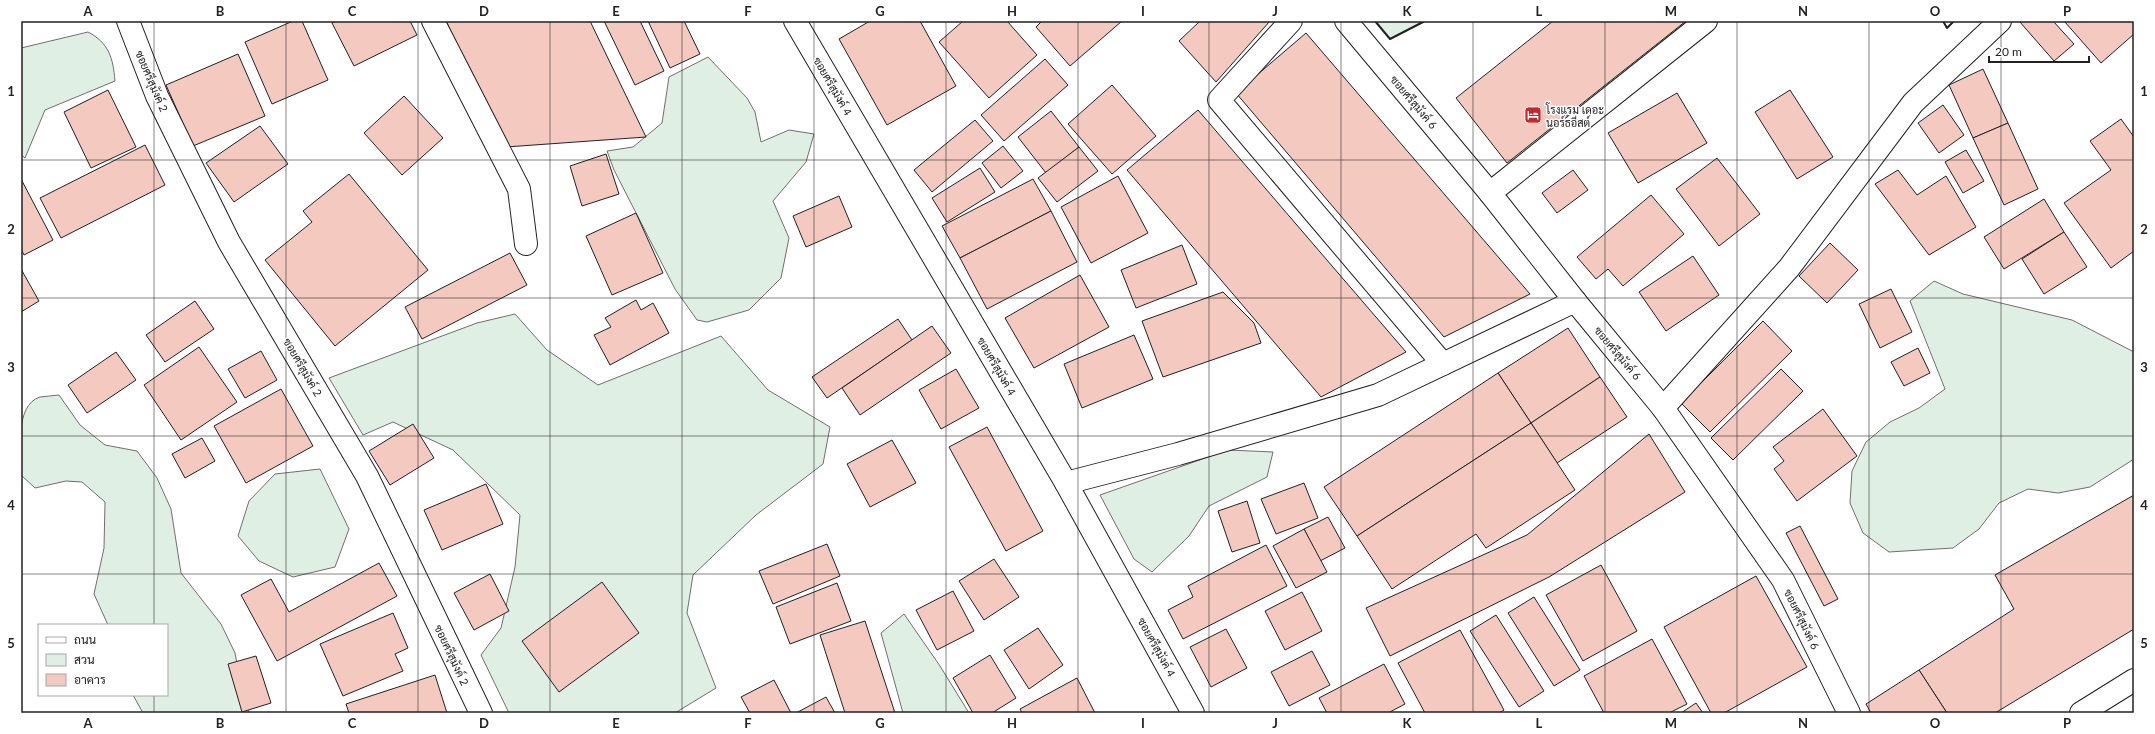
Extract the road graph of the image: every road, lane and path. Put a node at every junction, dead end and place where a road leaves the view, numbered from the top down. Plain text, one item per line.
1 (128, 21) edge
2 (434, 21) edge
3 (795, 21) edge
4 (1291, 21) edge
5 (1346, 21) edge
6 (1706, 21) edge
7 (2000, 21) edge
8 (1490, 193) junction
9 (526, 244) dead end
10 (1575, 301) junction
11 (1443, 364) junction
12 (1663, 408) junction
13 (1066, 483) junction
14 (2134, 680) edge
15 (481, 713) edge
16 (1193, 713) edge
17 (1849, 713) edge
18 (2081, 713) edge

1 - 15 street, ซอยศรีสุมังค์ 2
2 - 9 street
3 - 13 street, ซอยศรีสุมังค์ 4
4 - 11 street
5 - 8 street, ซอยศรีสุมังค์ 6
6 - 8 street
7 - 12 street
8 - 10 street, ซอยศรีสุมังค์ 6
10 - 11 street
10 - 12 street, ซอยศรีสุมังค์ 6
11 - 13 street
12 - 17 street, ซอยศรีสุมังค์ 6
13 - 16 street, ซอยศรีสุมังค์ 4
14 - 18 street

